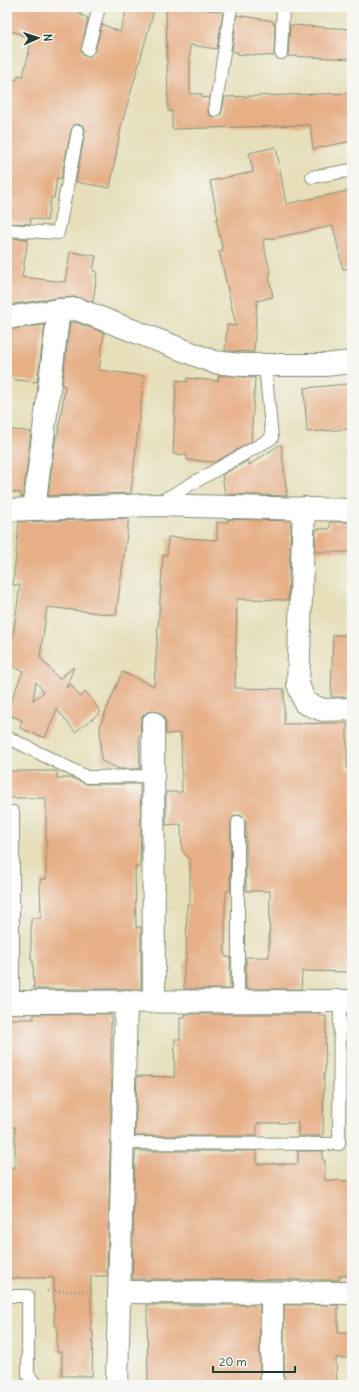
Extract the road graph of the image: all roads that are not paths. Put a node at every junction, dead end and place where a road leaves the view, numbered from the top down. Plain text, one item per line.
1 (99, 7) edge
2 (231, 7) edge
3 (283, 7) edge
4 (88, 49) dead end
5 (280, 53) dead end
6 (215, 110) dead end
7 (78, 131) dead end
8 (352, 170) edge
9 (312, 177) dead end
10 (7, 230) edge
11 (59, 310) junction
12 (7, 318) edge
13 (352, 362) edge
14 (265, 365) junction
15 (154, 505) junction
16 (304, 508) junction
17 (34, 509) junction
18 (7, 510) edge
19 (352, 510) edge
20 (352, 709) edge
21 (153, 722) dead end
22 (7, 737) edge
23 (153, 776) junction
24 (13, 812) dead end
25 (238, 822) dead end
26 (126, 1001) junction
27 (154, 1001) junction
28 (238, 1001) junction
29 (346, 1001) edge
30 (10, 1002) edge
31 (122, 1143) junction
32 (119, 1292) junction
33 (272, 1293) junction
34 (352, 1293) edge
35 (7, 1296) edge
36 (37, 1385) edge
37 (117, 1385) edge
38 (272, 1385) edge

1 - 4 lane
2 - 6 lane
3 - 5 lane
7 - 10 lane
8 - 9 lane
11 - 12 street
11 - 14 street
11 - 17 street
13 - 14 street
14 - 15 lane
15 - 16 street
15 - 17 street
16 - 19 street
16 - 20 street
17 - 18 street
21 - 23 street
22 - 23 lane
23 - 27 street
24 - 30 lane
25 - 28 lane
26 - 27 street
26 - 30 street
26 - 31 street
27 - 28 street
28 - 29 street
29 - 31 lane
31 - 32 street
32 - 33 street
32 - 37 street
33 - 34 street
33 - 38 street
35 - 36 lane

